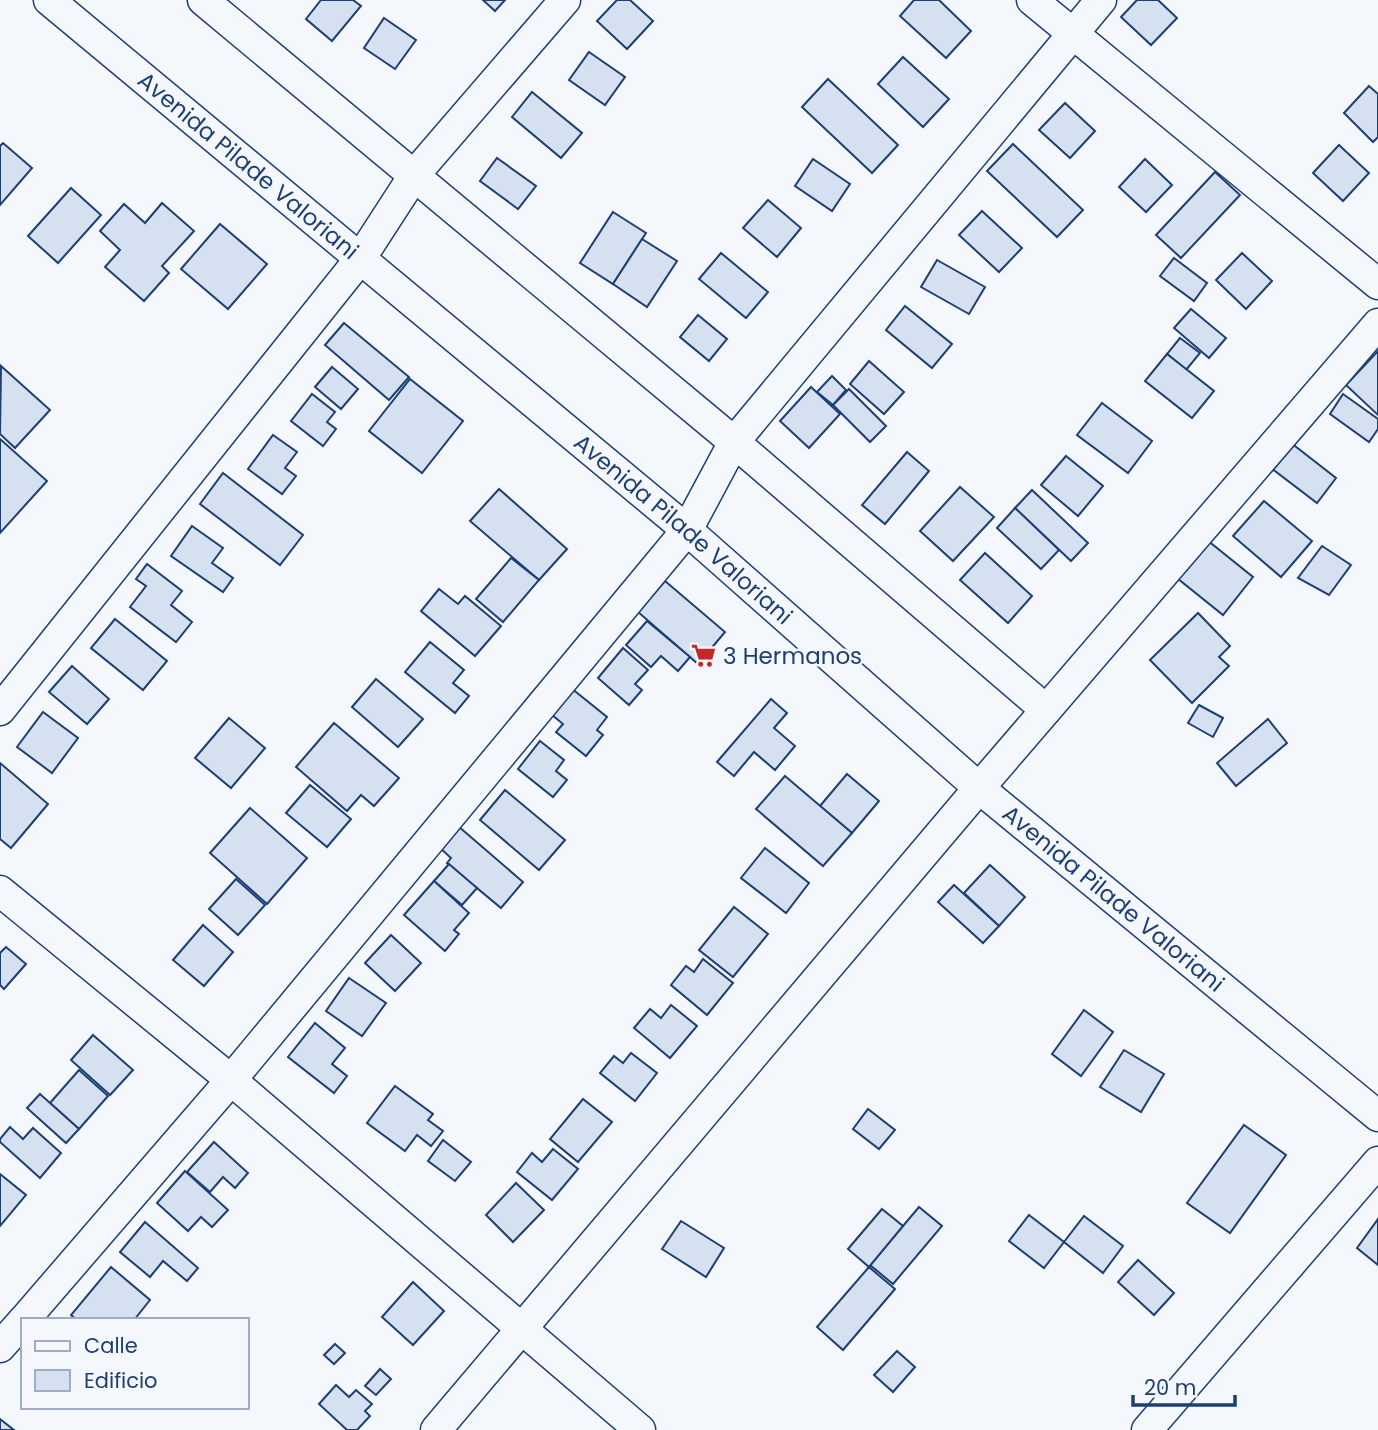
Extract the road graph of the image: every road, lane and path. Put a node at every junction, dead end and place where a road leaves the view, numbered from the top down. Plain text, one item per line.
1 (49, 0) edge
2 (203, 0) edge
3 (565, 0) edge
4 (1031, 0) edge
5 (1101, 0) edge
6 (1073, 34) junction
7 (415, 174) junction
8 (359, 259) junction
9 (1378, 284) edge
10 (1378, 324) edge
11 (734, 442) junction
12 (687, 530) junction
13 (0, 710) edge
14 (1046, 710) junction
15 (979, 788) junction
16 (0, 891) edge
17 (231, 1080) junction
18 (1378, 1116) edge
19 (1378, 1161) edge
20 (25, 1318) edge
21 (21, 1322) edge
22 (522, 1326) junction
23 (0, 1347) edge
24 (436, 1430) edge
25 (640, 1430) edge
26 (1147, 1430) edge

1 - 8 street, Avenida Pilade Valoriani
2 - 7 street
3 - 7 street
4 - 6 street
5 - 6 street
6 - 9 street
6 - 11 street
7 - 8 street
7 - 11 street
8 - 12 street, Avenida Pilade Valoriani
8 - 13 street
10 - 14 street
11 - 12 street
11 - 14 street
12 - 15 street, Avenida Pilade Valoriani
12 - 17 street
14 - 15 street
15 - 18 street, Avenida Pilade Valoriani
15 - 22 street
16 - 17 street
17 - 20 street
17 - 22 street
19 - 26 street
21 - 23 street
22 - 24 street
22 - 25 street

